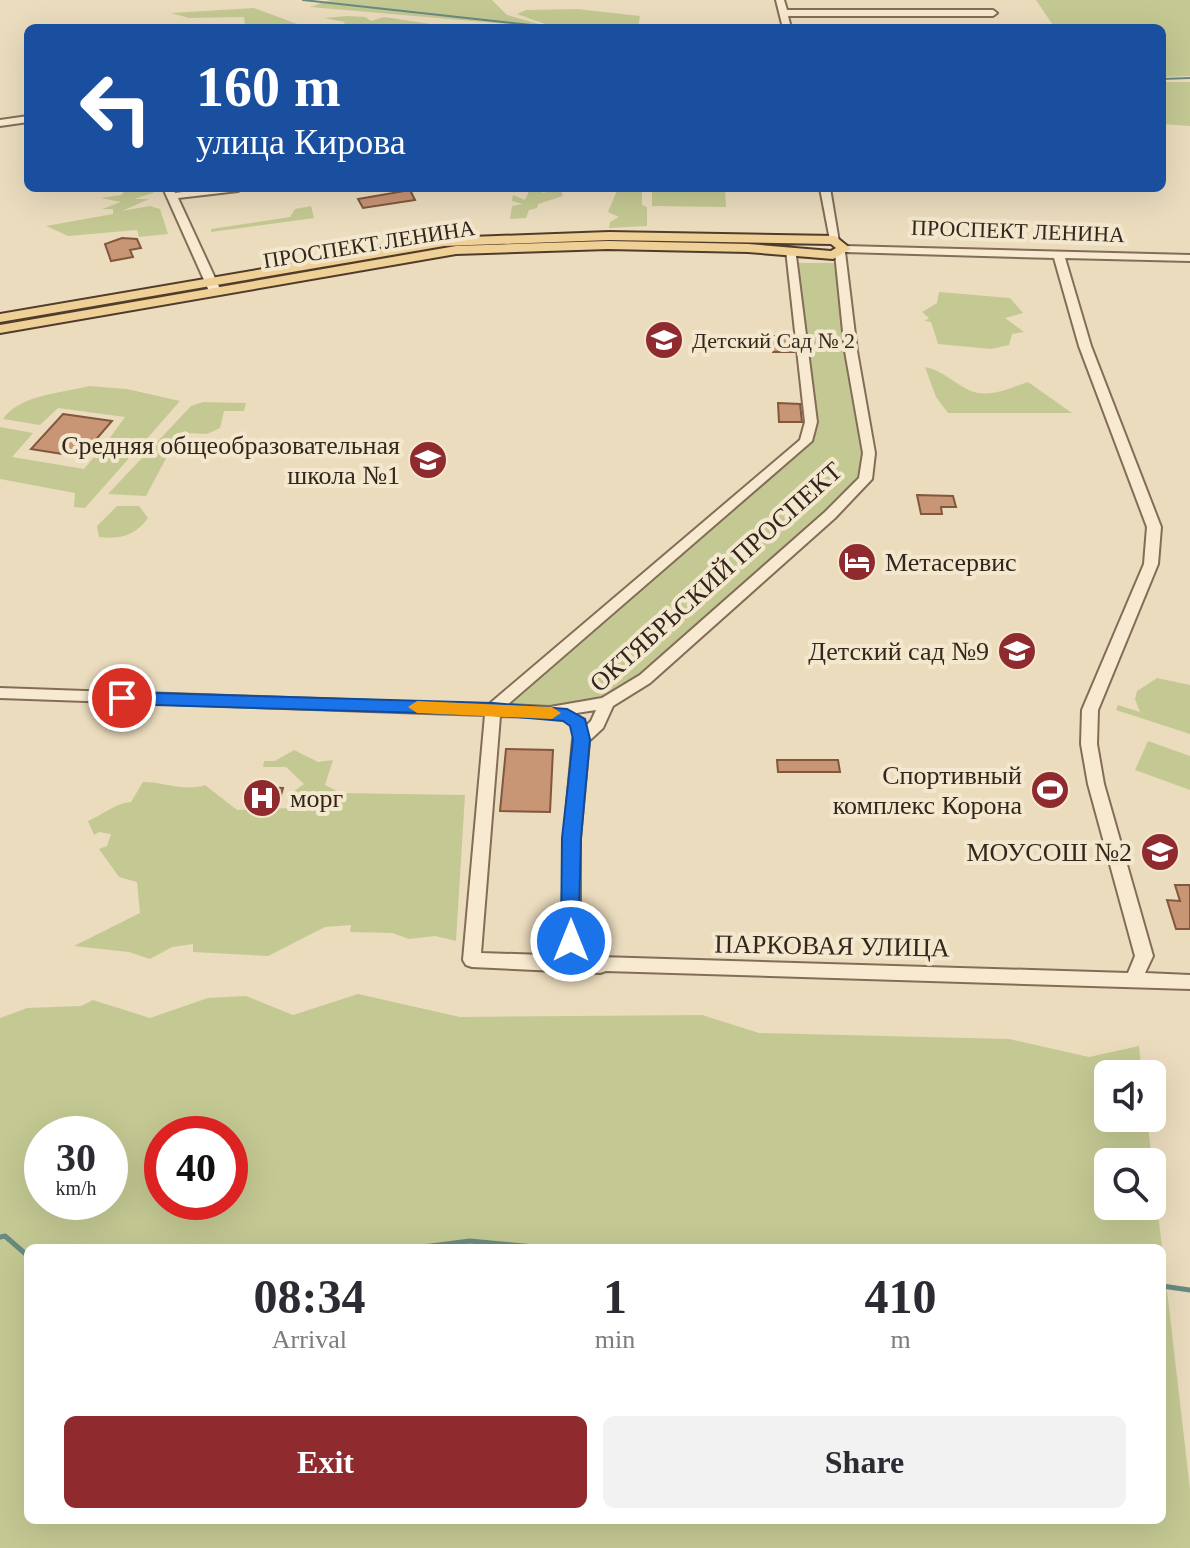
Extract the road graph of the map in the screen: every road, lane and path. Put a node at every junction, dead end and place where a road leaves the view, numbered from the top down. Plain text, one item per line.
1 (780, 0) edge
2 (783, 13) junction
3 (993, 13) dead end
4 (786, 24) edge
5 (24, 120) edge
6 (0, 123) edge
7 (170, 192) edge
8 (826, 192) edge
9 (748, 243) junction
10 (840, 247) junction
11 (791, 250) junction
12 (1058, 254) junction
13 (1190, 258) edge
14 (212, 286) junction
15 (0, 318) edge
16 (0, 329) edge
17 (0, 693) edge
18 (606, 703) junction
19 (493, 709) junction
20 (550, 712) junction
21 (581, 739) junction
22 (1144, 956) junction
23 (602, 967) junction
24 (1134, 979) junction
25 (1169, 981) junction
26 (1190, 982) edge

1 - 2 street
2 - 3 street
2 - 4 street
5 - 6 street
7 - 14 street
8 - 10 street, ОКТЯБРЬСКИЙ ПРОСПЕКТ
9 - 10 main road, ПРОСПЕКТ ЛЕНИНА
9 - 11 main road, ПРОСПЕКТ ЛЕНИНА
9 - 14 main road, ПРОСПЕКТ ЛЕНИНА
10 - 11 main road, ПРОСПЕКТ ЛЕНИНА
10 - 12 street, ПРОСПЕКТ ЛЕНИНА
10 - 18 street, ОКТЯБРЬСКИЙ ПРОСПЕКТ
11 - 19 street, ОКТЯБРЬСКИЙ ПРОСПЕКТ
12 - 13 street, ПРОСПЕКТ ЛЕНИНА
12 - 22 street
14 - 15 main road, ПРОСПЕКТ ЛЕНИНА
14 - 16 main road, ПРОСПЕКТ ЛЕНИНА
17 - 19 street
18 - 20 street
18 - 21 street, ОКТЯБРЬСКИЙ ПРОСПЕКТ
19 - 20 street
19 - 23 street, ПАРКОВАЯ УЛИЦА
20 - 21 street
21 - 23 street
22 - 24 street
22 - 25 street
23 - 24 street, ПАРКОВАЯ УЛИЦА
24 - 25 street, ПАРКОВАЯ УЛИЦА
25 - 26 street, ПАРКОВАЯ УЛИЦА

